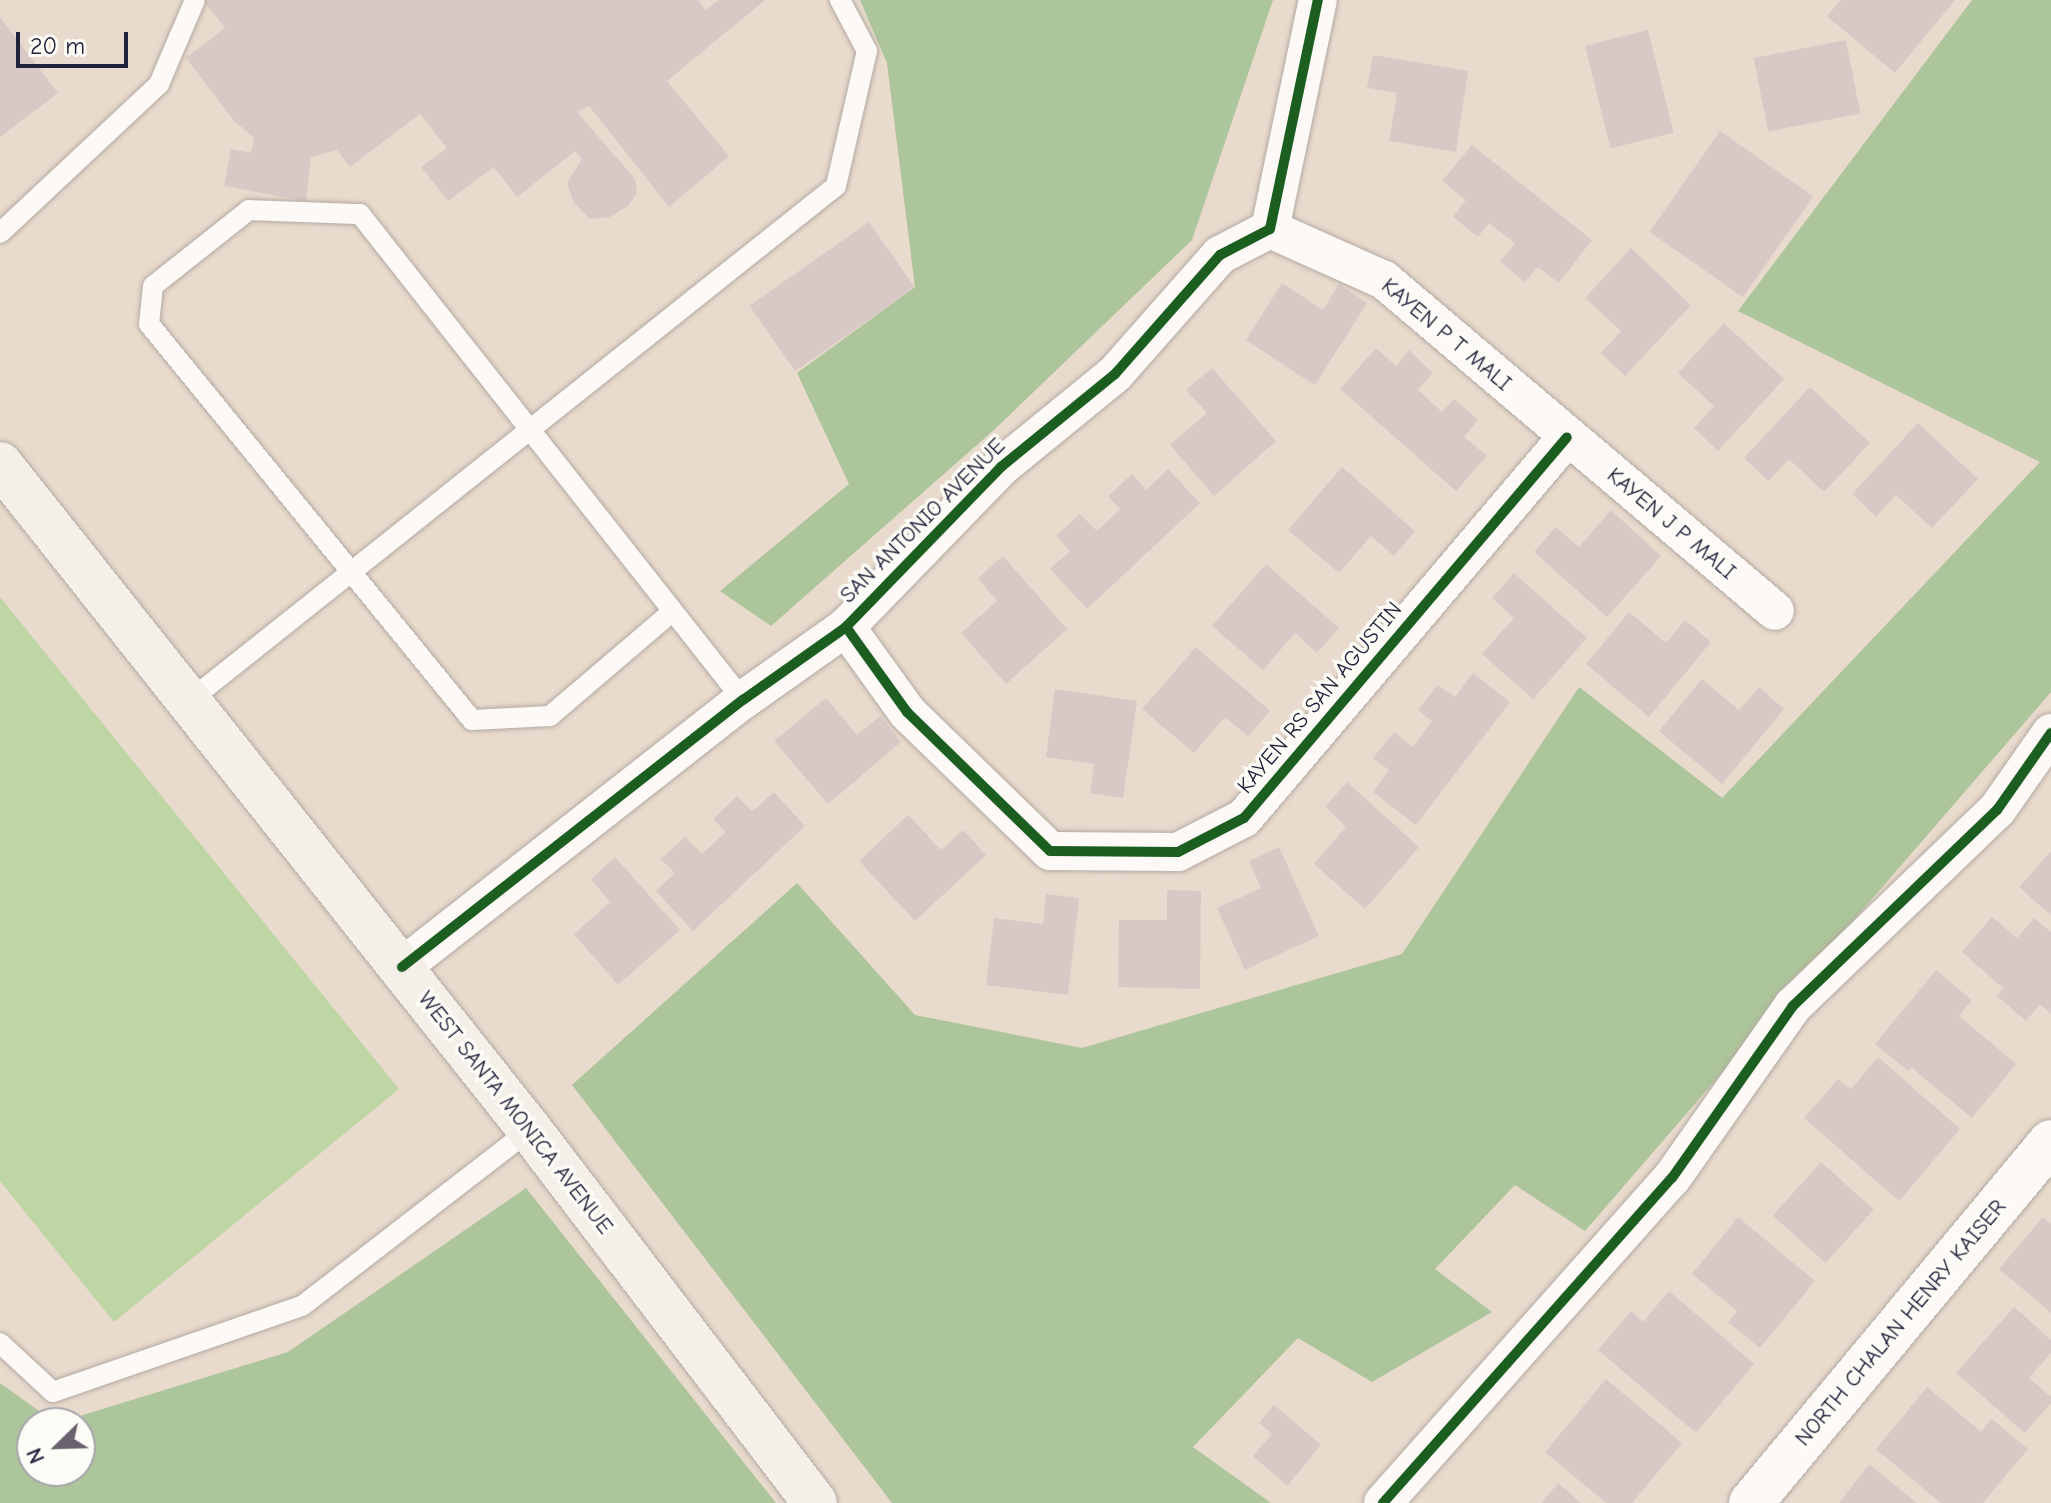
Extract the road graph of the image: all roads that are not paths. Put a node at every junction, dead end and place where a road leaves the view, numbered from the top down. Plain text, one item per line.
1 (195, 0) edge
2 (840, 0) edge
3 (1318, 0) edge
4 (1270, 229) junction
5 (0, 233) edge
6 (530, 430) junction
7 (1567, 437) junction
8 (0, 464) edge
9 (351, 572) junction
10 (673, 611) junction
11 (1775, 611) dead end
12 (846, 627) junction
13 (743, 700) junction
14 (189, 701) junction
15 (2051, 733) edge
16 (402, 967) junction
17 (530, 1130) junction
18 (2051, 1142) edge
19 (0, 1343) edge
20 (815, 1503) edge
21 (1383, 1503) edge
22 (1751, 1503) edge

1 - 5 lane
2 - 6 lane
3 - 4 street
4 - 7 street, KAYEN P T MALI
4 - 12 street, SAN ANTONIO AVENUE
6 - 9 lane
6 - 9 lane
6 - 10 lane
7 - 11 street, KAYEN J P MALI
7 - 12 street, KAYEN RS SAN AGUSTIN
8 - 14 main road, WEST SANTA MONICA AVENUE
9 - 10 lane
9 - 14 lane
10 - 13 lane
12 - 13 street, SAN ANTONIO AVENUE
13 - 16 street, SAN ANTONIO AVENUE
14 - 16 main road, WEST SANTA MONICA AVENUE
15 - 21 street
16 - 17 main road, WEST SANTA MONICA AVENUE
17 - 19 lane
17 - 20 main road, WEST SANTA MONICA AVENUE
18 - 22 street, NORTH CHALAN HENRY KAISER

